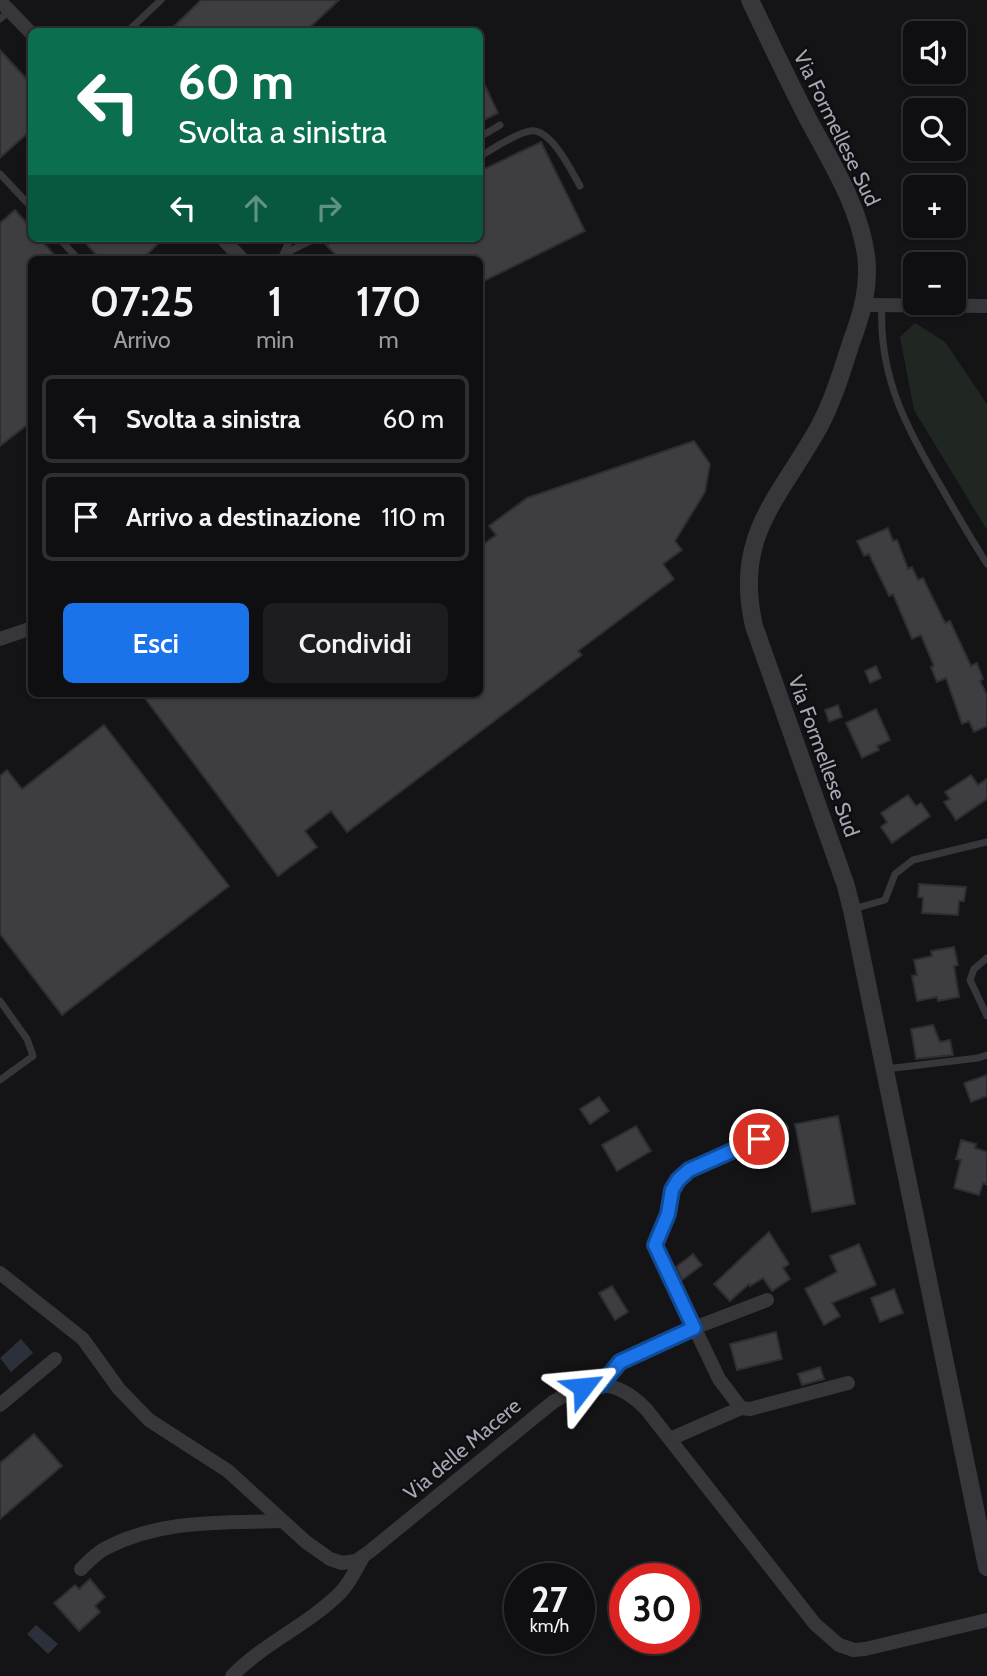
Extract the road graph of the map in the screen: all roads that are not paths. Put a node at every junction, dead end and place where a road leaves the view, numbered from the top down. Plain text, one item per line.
1 (161, 0) edge
2 (750, 0) edge
3 (3, 10) edge
4 (131, 28) edge
5 (28, 31) edge
6 (500, 125) dead end
7 (483, 135) edge
8 (483, 154) edge
9 (0, 174) edge
10 (580, 186) dead end
11 (28, 204) edge
12 (63, 242) edge
13 (226, 242) edge
14 (311, 242) edge
15 (75, 256) edge
16 (239, 256) edge
17 (283, 256) edge
18 (873, 305) junction
19 (987, 306) edge
20 (987, 564) edge
21 (28, 629) edge
22 (0, 639) edge
23 (987, 842) edge
24 (852, 910) junction
25 (987, 958) edge
26 (0, 1001) edge
27 (987, 1016) edge
28 (987, 1055) edge
29 (886, 1069) junction
30 (0, 1080) edge
31 (782, 1129) dead end
32 (0, 1273) edge
33 (767, 1300) dead end
34 (694, 1328) junction
35 (55, 1359) dead end
36 (848, 1383) dead end
37 (601, 1385) junction
38 (0, 1405) edge
39 (741, 1408) junction
40 (670, 1439) junction
41 (282, 1521) junction
42 (363, 1557) junction
43 (987, 1567) edge
44 (81, 1569) dead end
45 (987, 1620) edge
46 (232, 1676) edge

1 - 4 lane
2 - 18 street, Via Formellese Sud
3 - 5 street
6 - 7 lane
8 - 10 lane
9 - 11 lane
12 - 15 lane
13 - 16 street
14 - 17 lane
18 - 19 street
18 - 20 lane
18 - 24 street, Via Formellese Sud
21 - 22 street
23 - 24 lane
24 - 29 street, Via Formellese Sud
25 - 27 lane
26 - 30 lane
28 - 29 lane
29 - 43 street, Via Formellese Sud
31 - 34 street
32 - 41 street
33 - 34 street
34 - 37 street
34 - 39 street
35 - 38 street
36 - 39 street
37 - 40 street
37 - 42 street, Via delle Macere
39 - 40 street
40 - 45 street
41 - 42 street
41 - 44 street
42 - 46 street, Via delle Macere

